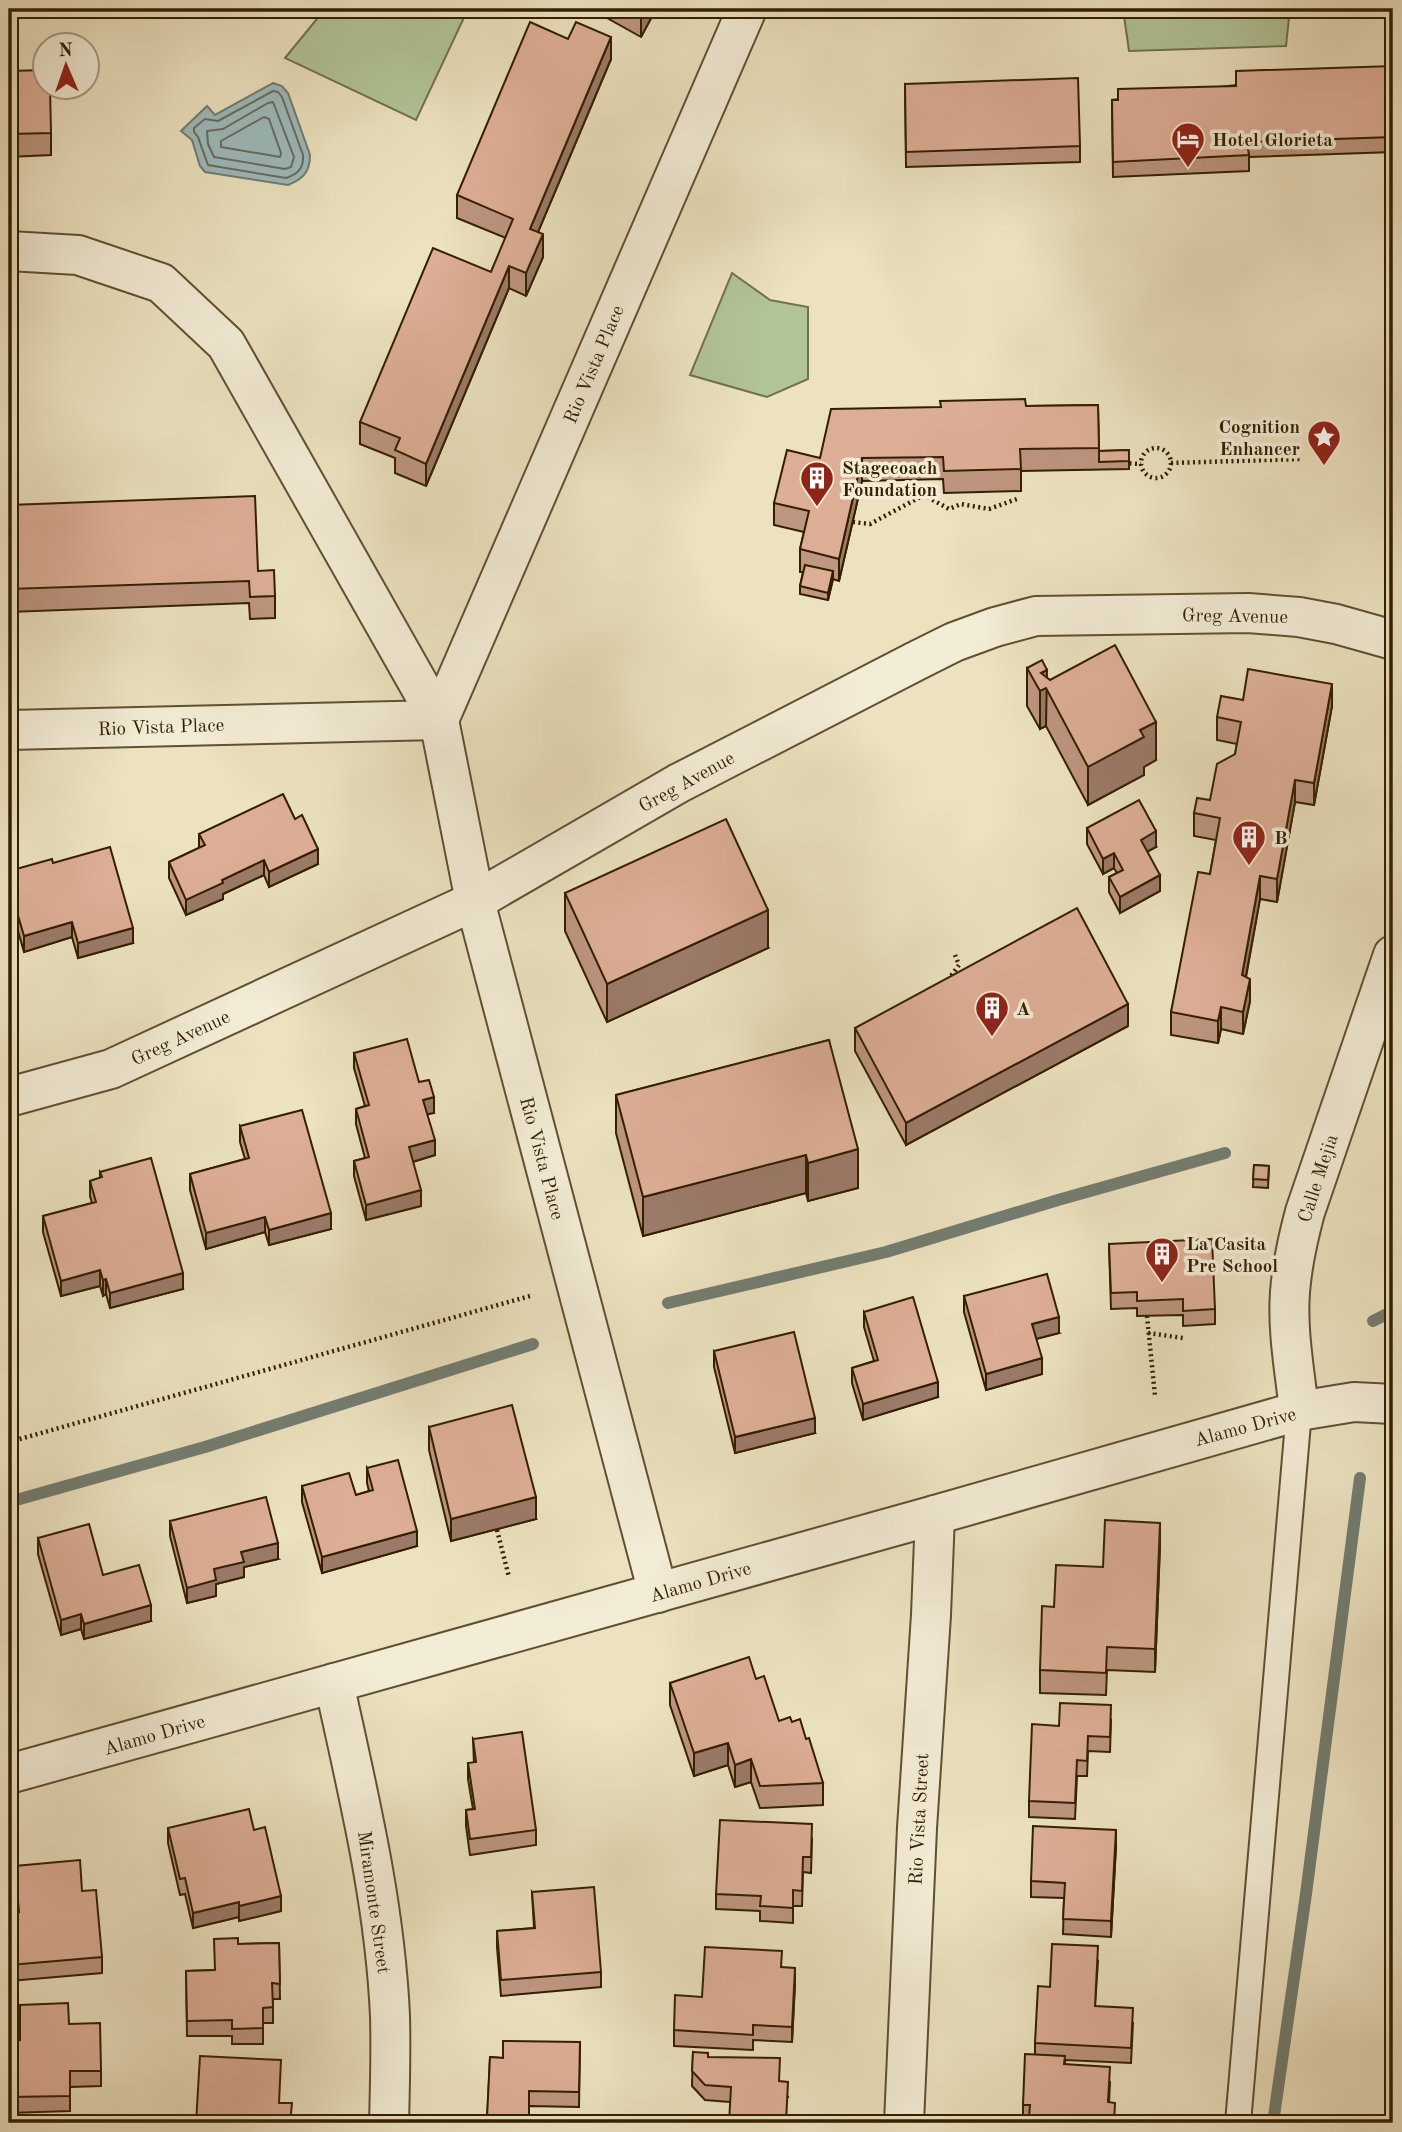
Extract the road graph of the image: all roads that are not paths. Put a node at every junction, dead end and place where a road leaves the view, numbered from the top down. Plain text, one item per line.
1 (747, 9) edge
2 (9, 251) edge
3 (1393, 640) edge
4 (439, 720) junction
5 (9, 730) edge
6 (475, 901) junction
7 (1393, 954) edge
8 (9, 1097) edge
9 (1393, 1404) edge
10 (1299, 1411) junction
11 (935, 1515) junction
12 (658, 1593) junction
13 (334, 1683) junction
14 (9, 1774) edge
15 (389, 2123) edge
16 (904, 2123) edge
17 (1238, 2123) edge

1 - 4 street, Rio Vista Place
2 - 4 street, Rio Vista Place
3 - 6 street, Greg Avenue
4 - 5 street, Rio Vista Place
4 - 6 street, Rio Vista Place
6 - 8 street, Greg Avenue
6 - 12 street, Rio Vista Place
7 - 10 street, Calle Mejia
9 - 10 street, Alamo Drive
10 - 11 street, Alamo Drive
10 - 17 lane
11 - 12 street, Alamo Drive
11 - 16 street, Rio Vista Street
12 - 13 street, Alamo Drive
13 - 14 street, Alamo Drive
13 - 15 street, Miramonte Street

